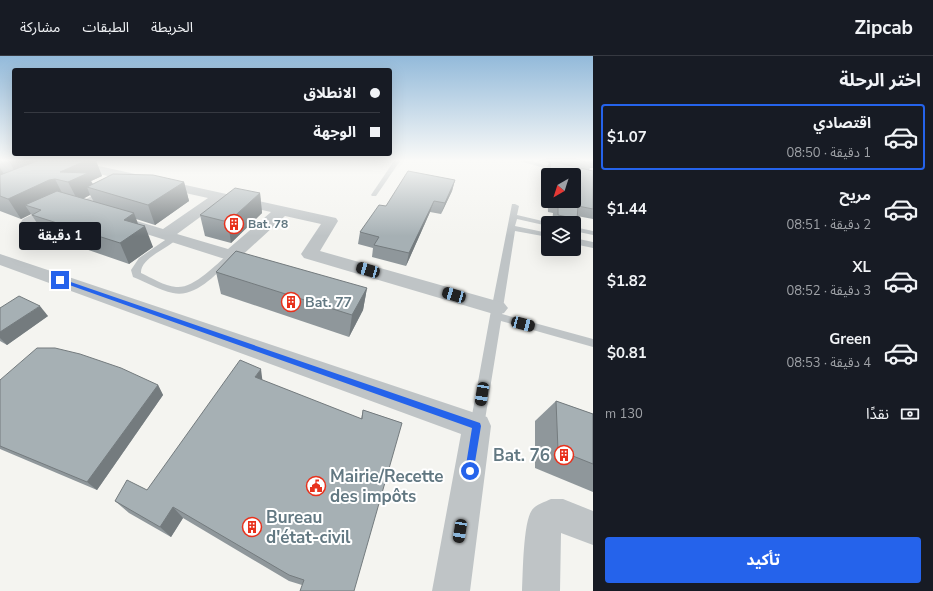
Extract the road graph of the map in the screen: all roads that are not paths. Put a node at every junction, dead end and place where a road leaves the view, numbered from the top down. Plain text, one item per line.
1 (120, 186) edge
2 (170, 186) edge
3 (380, 186) edge
4 (374, 195) dead end
5 (219, 197) junction
6 (80, 208) junction
7 (281, 211) junction
8 (541, 221) edge
9 (29, 222) dead end
10 (511, 228) junction
11 (581, 230) edge
12 (593, 233) edge
13 (541, 234) edge
14 (169, 236) junction
15 (581, 242) edge
16 (593, 245) edge
17 (231, 256) junction
18 (0, 259) edge
19 (253, 263) edge
20 (496, 312) junction
21 (593, 343) edge
22 (477, 426) junction
23 (593, 528) edge
24 (451, 591) edge
25 (541, 591) edge

1 - 6 street
2 - 5 street
3 - 4 lane
5 - 7 street
5 - 14 street
6 - 9 street
6 - 14 street
7 - 17 street
7 - 20 street
8 - 10 lane
10 - 13 lane
10 - 20 lane
11 - 12 lane
14 - 17 street
14 - 17 lane
15 - 16 lane
17 - 19 lane
18 - 22 street
20 - 21 lane
20 - 22 lane
22 - 24 street
23 - 25 street

